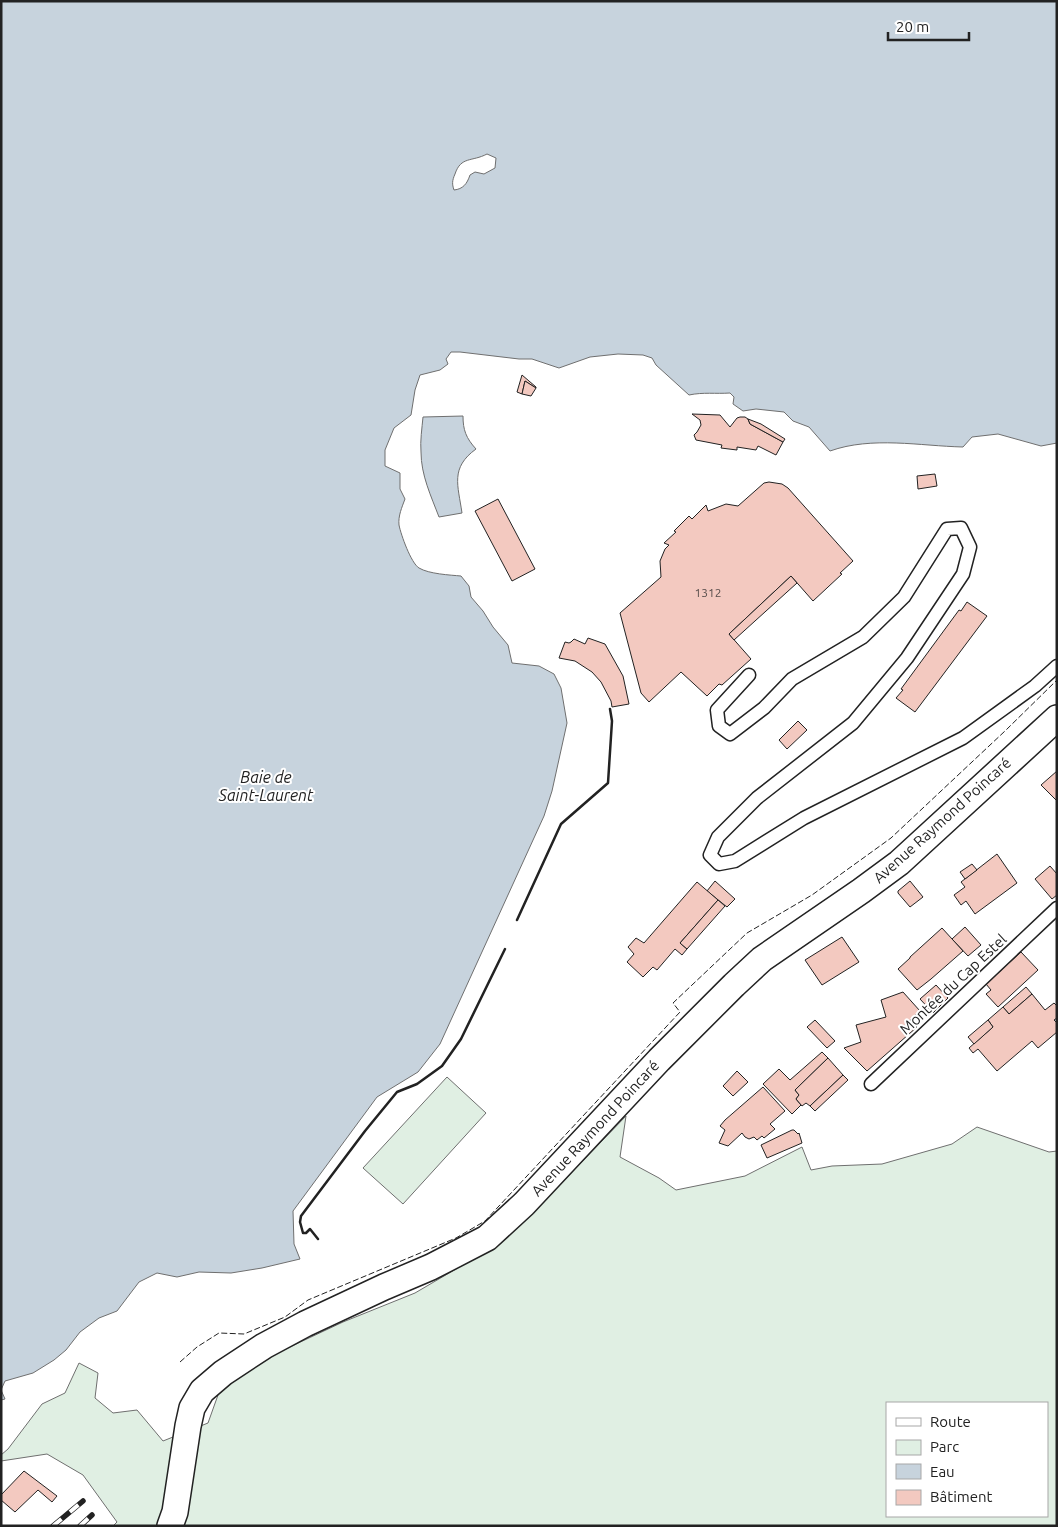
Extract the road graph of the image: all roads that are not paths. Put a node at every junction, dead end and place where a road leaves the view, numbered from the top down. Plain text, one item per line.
1 (1057, 666) edge
2 (749, 675) dead end
3 (1057, 718) edge
4 (1057, 908) edge
5 (871, 1084) dead end
6 (170, 1526) edge

1 - 2 lane
3 - 6 street, Avenue Raymond Poincaré
4 - 5 lane, Montée du Cap Estel

